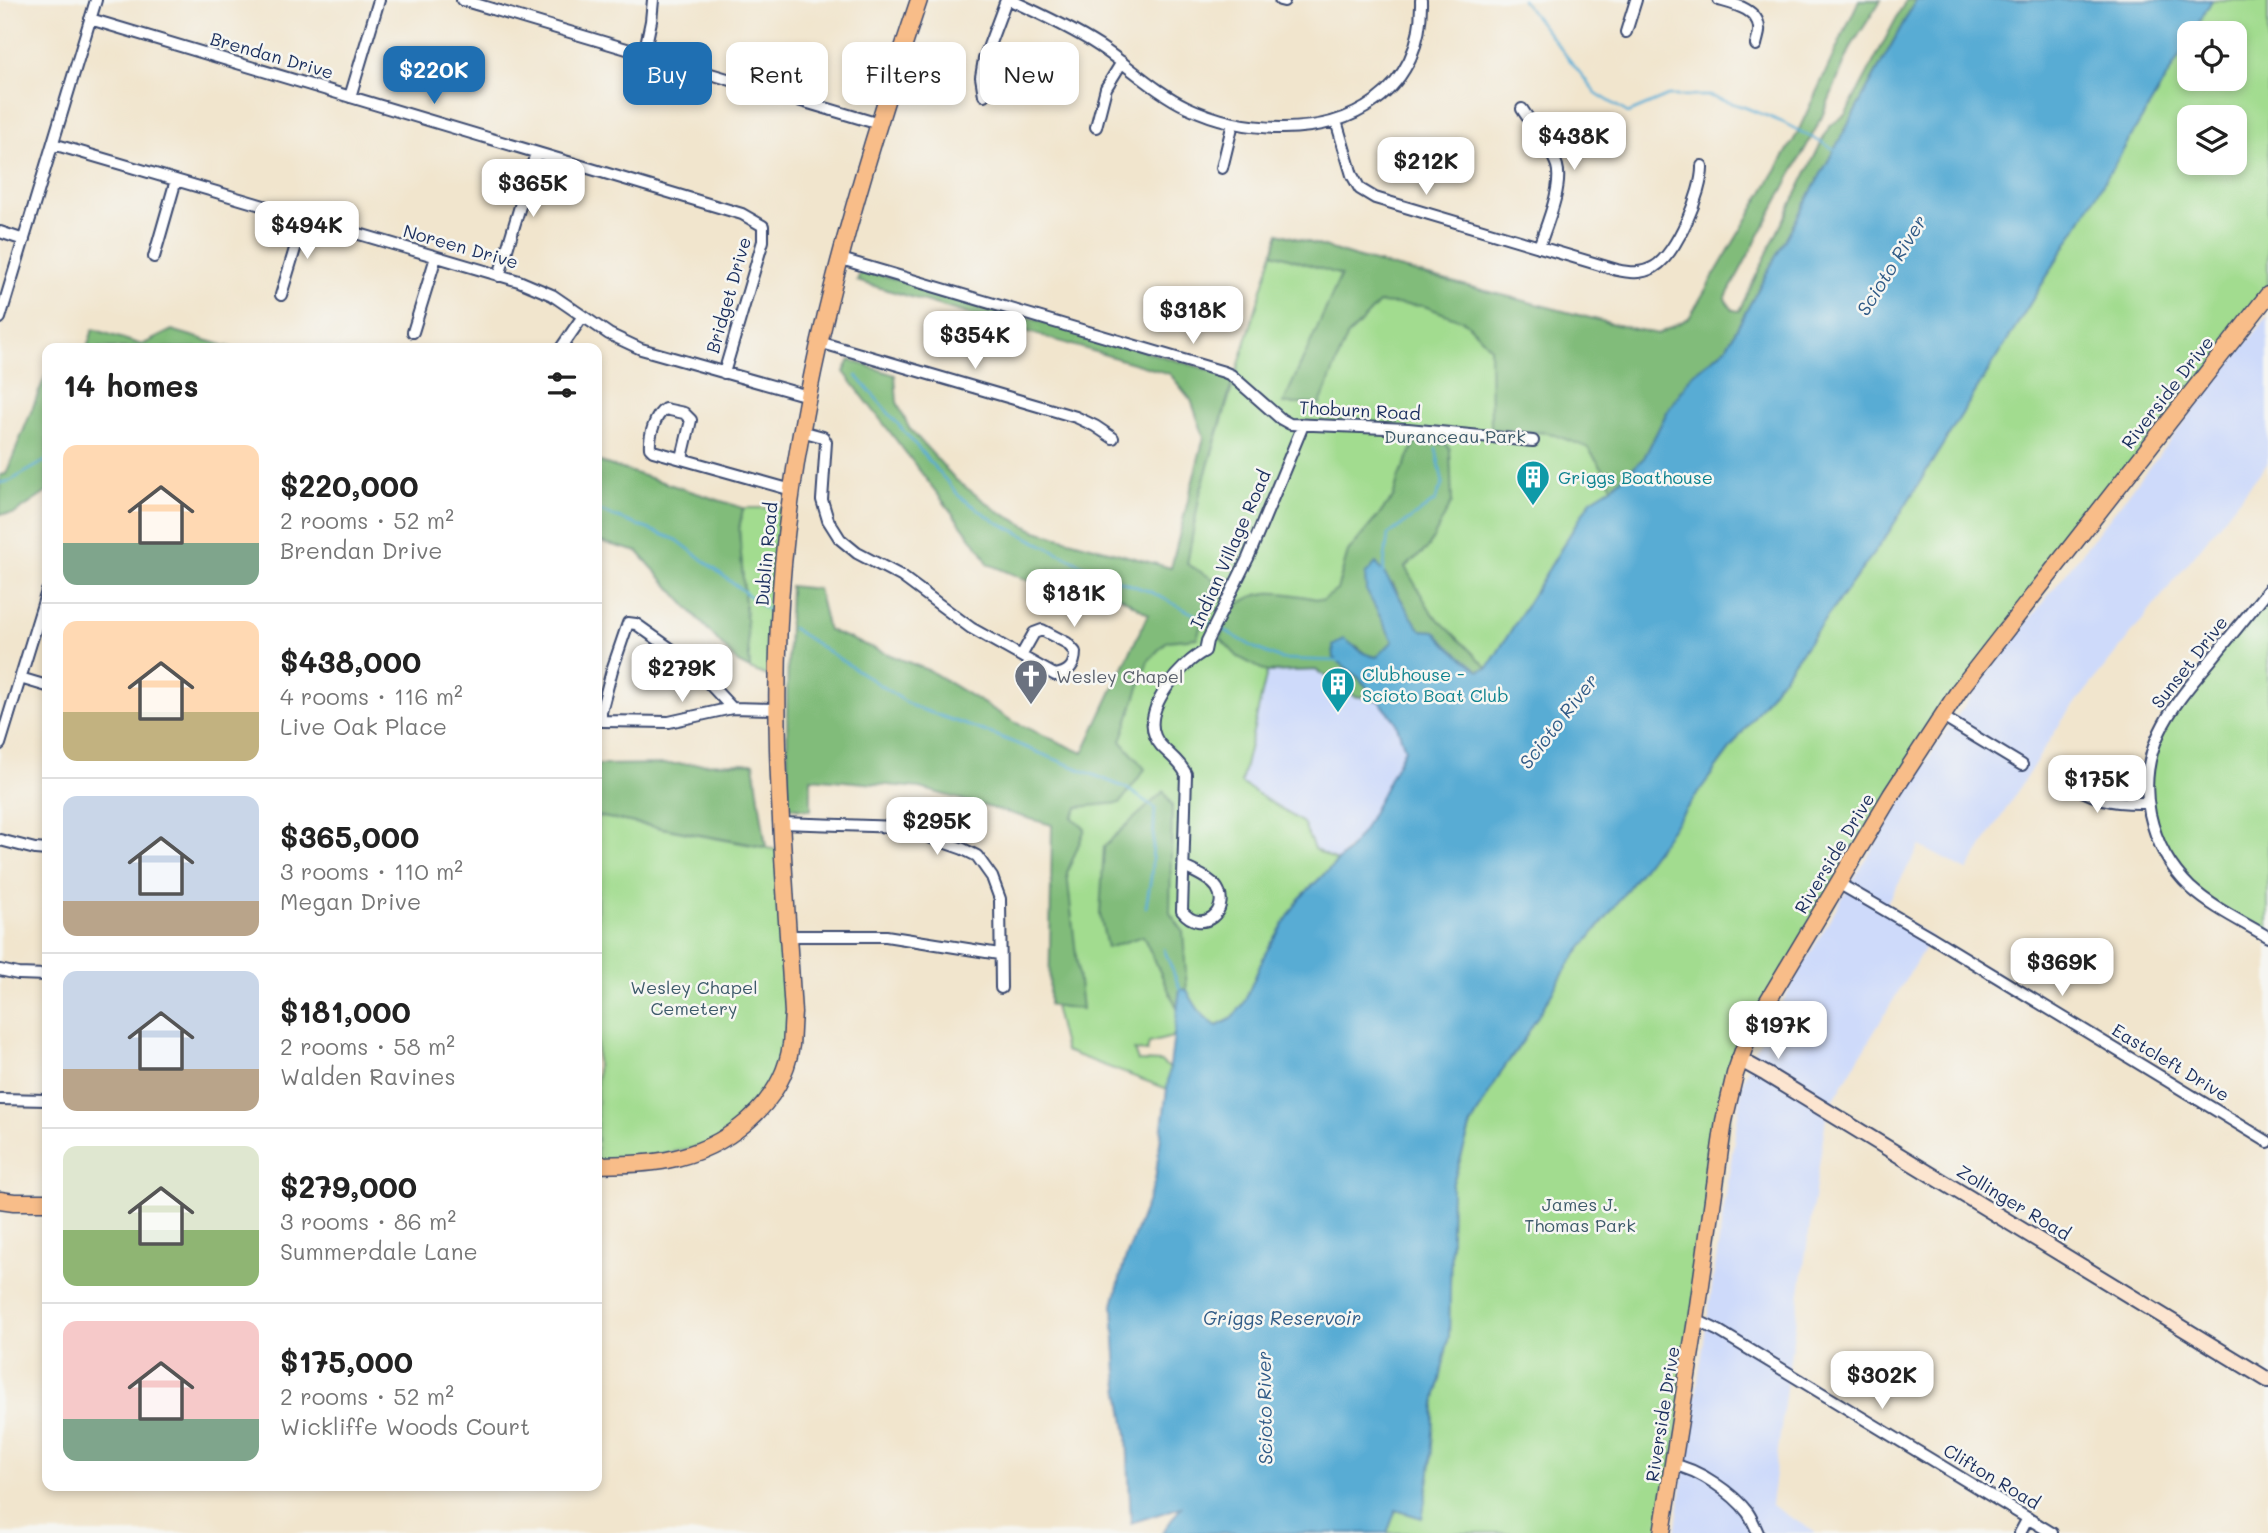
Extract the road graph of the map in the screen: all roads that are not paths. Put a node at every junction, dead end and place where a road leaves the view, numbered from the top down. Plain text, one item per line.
1 (96, 0) edge
2 (379, 0) edge
3 (462, 0) edge
4 (653, 0) edge
5 (919, 0) edge
6 (1008, 0) edge
7 (1421, 0) edge
8 (1636, 0) edge
9 (1719, 0) edge
10 (90, 19) junction
11 (1626, 32) dead end
12 (647, 42) edge
13 (991, 42) edge
14 (1756, 44) dead end
15 (623, 48) edge
16 (1122, 62) junction
17 (712, 74) edge
18 (351, 97) junction
19 (1522, 109) dead end
20 (1336, 121) junction
21 (1233, 123) junction
22 (879, 124) junction
23 (1096, 127) dead end
24 (53, 144) junction
25 (536, 153) junction
26 (1702, 166) dead end
27 (1222, 168) dead end
28 (176, 180) junction
29 (304, 219) junction
30 (763, 226) joint
31 (0, 232) edge
32 (24, 240) junction
33 (1539, 247) junction
34 (154, 257) dead end
35 (436, 257) junction
36 (841, 259) junction
37 (499, 276) junction
38 (281, 295) dead end
39 (2268, 295) edge
40 (583, 316) junction
41 (0, 318) edge
42 (413, 332) dead end
43 (819, 342) junction
44 (564, 343) edge
45 (724, 373) junction
46 (808, 396) junction
47 (1303, 425) junction
48 (801, 431) junction
49 (1113, 438) dead end
50 (1533, 441) dead end
51 (682, 458) junction
52 (792, 490) junction
53 (2268, 590) edge
54 (42, 607) edge
55 (1021, 656) junction
56 (20, 678) junction
57 (42, 685) edge
58 (732, 708) junction
59 (776, 709) junction
60 (602, 715) edge
61 (1941, 716) junction
62 (602, 720) edge
63 (0, 744) edge
64 (2022, 765) dead end
65 (2059, 778) dead end
66 (2148, 803) junction
67 (781, 823) junction
68 (0, 840) edge
69 (42, 850) edge
70 (1184, 867) junction
71 (1839, 883) junction
72 (788, 936) junction
73 (2268, 937) edge
74 (999, 954) junction
75 (0, 970) edge
76 (42, 975) edge
77 (1001, 988) dead end
78 (1739, 1059) junction
79 (0, 1099) edge
80 (42, 1100) edge
81 (2268, 1142) edge
82 (602, 1165) edge
83 (0, 1200) edge
84 (42, 1202) edge
85 (1696, 1320) junction
86 (2268, 1380) edge
87 (1674, 1465) junction
88 (2028, 1518) junction
89 (1662, 1533) edge
90 (1758, 1533) edge
91 (2020, 1533) edge
92 (2052, 1533) edge

1 - 10 street
2 - 18 street
3 - 15 street
4 - 12 street
5 - 22 main road, Dublin Road
6 - 13 street
6 - 16 street
7 - 20 street
8 - 11 street
9 - 14 street
10 - 18 street, Brendan Drive
10 - 24 street
16 - 21 street
16 - 23 street
17 - 22 street
18 - 25 street, Brendan Drive
19 - 33 street
20 - 21 street
20 - 33 street
21 - 27 street
22 - 36 main road, Dublin Road
24 - 28 street, Noreen Drive
24 - 32 street
25 - 30 street, Brendan Drive
25 - 37 street
26 - 33 street
28 - 29 street, Noreen Drive
28 - 34 street
29 - 35 street, Noreen Drive
29 - 38 street
30 - 45 street, Bridget Drive
31 - 32 street
32 - 41 street
35 - 37 street, Noreen Drive
35 - 42 street
36 - 43 main road, Dublin Road
36 - 47 street, Thoburn Road
37 - 40 street, Noreen Drive
39 - 61 main road, Riverside Drive
40 - 44 street
40 - 45 street, Noreen Drive
43 - 46 main road, Dublin Road
43 - 49 street
45 - 46 street, Noreen Drive
46 - 48 main road, Dublin Road
47 - 50 street, Thoburn Road
47 - 70 street, Indian Village Road
48 - 52 main road, Dublin Road
48 - 55 street
51 - 51 street
51 - 52 street
52 - 59 main road, Dublin Road
53 - 66 street, Sunset Drive
54 - 56 street
55 - 55 street
56 - 57 street
56 - 63 street
58 - 59 street
58 - 60 street
58 - 62 street
59 - 67 main road, Dublin Road
61 - 64 street
61 - 71 main road, Riverside Drive
65 - 66 street
66 - 73 street, Sunset Drive
67 - 72 main road, Dublin Road
67 - 74 street
68 - 69 street
70 - 70 street, Indian Village Road
71 - 78 main road, Riverside Drive
71 - 81 street, Eastcleft Drive
72 - 74 street
72 - 82 main road, Dublin Road
74 - 77 street
75 - 76 street
78 - 85 main road, Riverside Drive
78 - 86 main road, Zollinger Road
79 - 80 street
83 - 84 main road
85 - 87 main road, Riverside Drive
85 - 88 street, Clifton Road
87 - 89 main road, Riverside Drive
87 - 90 street
88 - 91 street
88 - 92 street, Clifton Road

